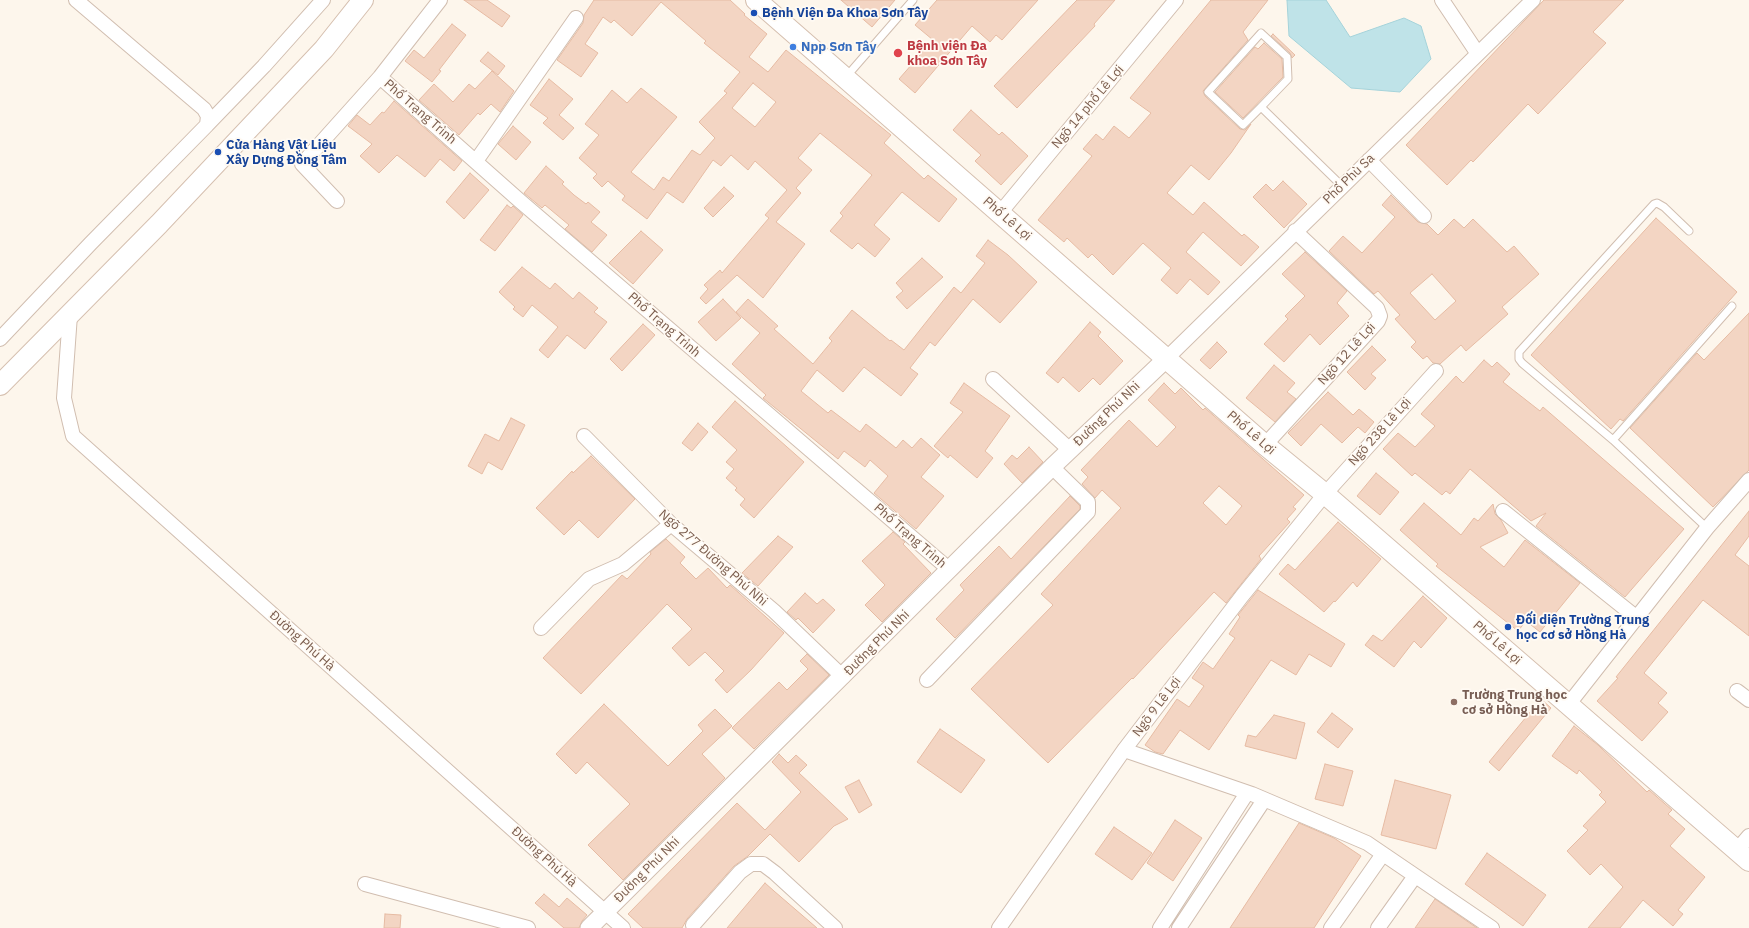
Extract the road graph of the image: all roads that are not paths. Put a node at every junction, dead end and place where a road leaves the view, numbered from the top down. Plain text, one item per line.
1 (76, 0) edge
2 (323, 0) edge
3 (363, 0) edge
4 (440, 0) edge
5 (756, 0) edge
6 (913, 0) edge
7 (1176, 0) edge
8 (1442, 0) edge
9 (1533, 0) edge
10 (576, 18) dead end
11 (1478, 54) junction
12 (380, 77) junction
13 (845, 78) junction
14 (1261, 107) junction
15 (207, 125) junction
16 (1369, 160) junction
17 (476, 161) junction
18 (1342, 186) junction
19 (337, 201) dead end
20 (1000, 213) junction
21 (1424, 216) dead end
22 (1295, 231) junction
23 (1689, 231) dead end
24 (1732, 306) dead end
25 (70, 315) junction
26 (0, 339) edge
27 (1166, 358) junction
28 (1436, 371) dead end
29 (993, 379) dead end
30 (1, 382) edge
31 (584, 436) dead end
32 (1613, 440) junction
33 (1265, 446) junction
34 (1070, 450) junction
35 (1052, 467) junction
36 (1749, 480) edge
37 (1324, 494) junction
38 (1503, 512) dead end
39 (671, 524) junction
40 (1707, 528) junction
41 (950, 570) junction
42 (1637, 618) junction
43 (541, 628) dead end
44 (843, 677) junction
45 (928, 680) dead end
46 (1737, 692) dead end
47 (1749, 700) edge
48 (1568, 705) junction
49 (1124, 750) junction
50 (1248, 793) junction
51 (1264, 800) junction
52 (1745, 849) edge
53 (1382, 854) junction
54 (1415, 876) junction
55 (364, 884) dead end
56 (605, 912) junction
57 (692, 925) dead end
58 (528, 928) edge
59 (589, 928) edge
60 (623, 928) edge
61 (836, 928) edge
62 (999, 928) edge
63 (1160, 928) edge
64 (1180, 928) edge
65 (1331, 928) edge
66 (1378, 928) edge
67 (1492, 928) edge

1 - 15 street
2 - 15 street
3 - 25 main road
4 - 12 street
5 - 13 main road, Phố Lê Lợi
6 - 13 lane
7 - 20 street, Ngõ 14 phố Lê Lợi
8 - 11 street
9 - 11 street, Phố Phù Sa
10 - 17 street
11 - 16 street, Phố Phù Sa
12 - 17 street, Phố Trạng Trình
12 - 19 street
13 - 20 main road, Phố Lê Lợi
14 - 14 lane
14 - 18 lane
15 - 26 street
16 - 18 street, Phố Phù Sa
16 - 21 street
17 - 41 street, Phố Trạng Trình
18 - 22 street, Phố Phù Sa
20 - 27 main road, Phố Lê Lợi
22 - 27 street, Phố Phù Sa
22 - 33 street, Ngõ 12 Lê Lợi
23 - 32 lane
24 - 32 lane
25 - 30 main road
25 - 56 street, Đường Phú Hà
27 - 33 main road, Phố Lê Lợi
27 - 34 street, Đường Phú Nhi
28 - 37 street, Ngõ 238 Lê Lợi
29 - 34 street
31 - 39 street, Ngõ 277 Đường Phú Nhi
32 - 40 lane
33 - 37 main road, Phố Lê Lợi
34 - 35 street, Đường Phú Nhi
35 - 41 street, Đường Phú Nhi
35 - 45 street
36 - 40 street
37 - 48 main road, Phố Lê Lợi
37 - 49 street, Ngõ 9 Lê Lợi
38 - 42 street
39 - 43 street
39 - 44 street, Ngõ 277 Đường Phú Nhi
40 - 42 street
41 - 44 street, Đường Phú Nhi
42 - 48 street
44 - 56 street, Đường Phú Nhi
46 - 47 street
48 - 52 main road, Phố Lê Lợi
49 - 50 street
49 - 62 street, Ngõ 9 Lê Lợi
50 - 51 street
50 - 63 street
51 - 53 street
51 - 64 street
53 - 54 street
53 - 65 street
54 - 66 street
54 - 67 street
55 - 58 street
56 - 59 street, Đường Phú Nhi
56 - 60 street, Đường Phú Hà
57 - 61 street

